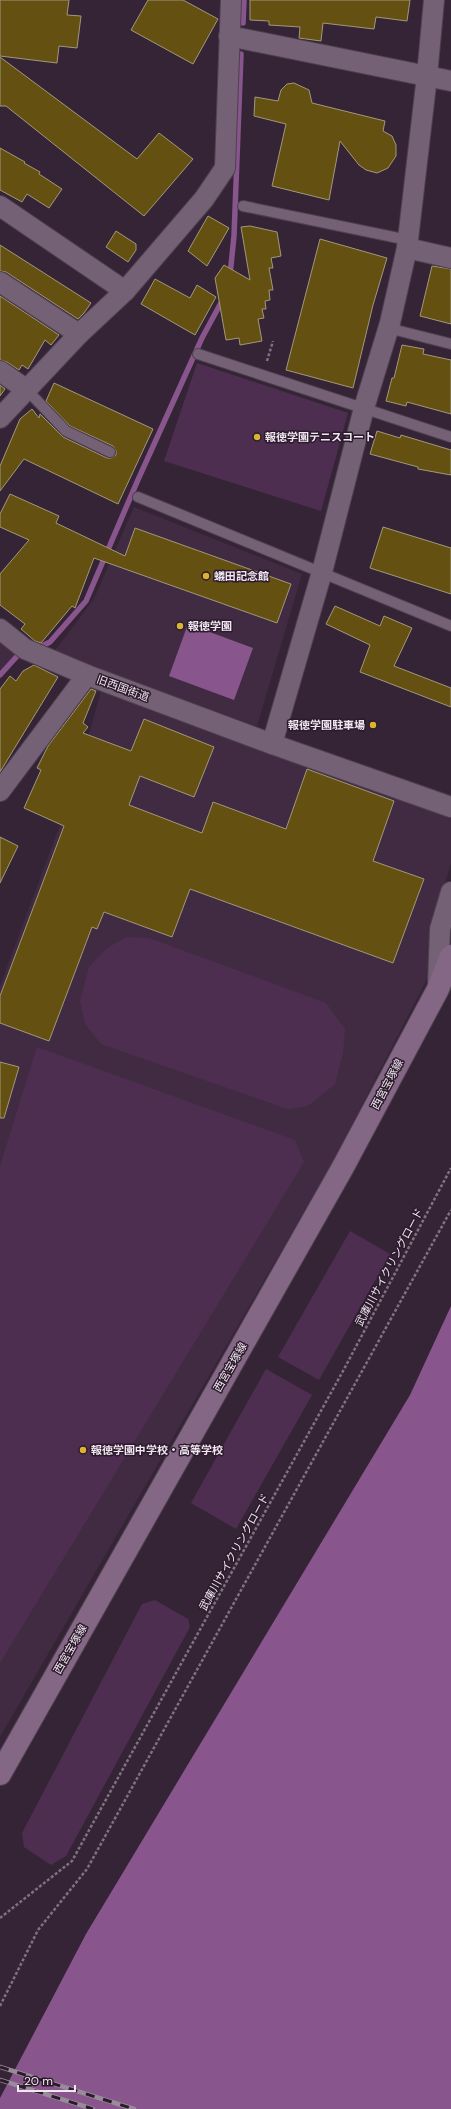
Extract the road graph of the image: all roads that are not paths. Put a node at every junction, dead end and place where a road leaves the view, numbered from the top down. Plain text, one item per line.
1 (231, 0) edge
2 (434, 0) edge
3 (229, 36) junction
4 (427, 76) junction
5 (451, 81) edge
6 (0, 206) edge
7 (242, 206) dead end
8 (407, 244) junction
9 (451, 258) edge
10 (0, 282) edge
11 (125, 291) junction
12 (388, 328) junction
13 (79, 334) junction
14 (451, 344) edge
15 (198, 354) dead end
16 (0, 371) edge
17 (28, 390) junction
18 (364, 408) junction
19 (0, 418) edge
20 (451, 437) edge
21 (110, 452) dead end
22 (138, 497) dead end
23 (322, 572) junction
24 (451, 626) edge
25 (0, 629) edge
26 (87, 675) junction
27 (272, 744) junction
28 (0, 790) edge
29 (451, 807) edge
30 (451, 892) edge
31 (451, 956) edge
32 (438, 989) junction
33 (0, 1774) edge

1 - 3 street
2 - 4 street
3 - 4 street
3 - 11 street
4 - 5 street
4 - 8 street
6 - 11 street
7 - 8 lane
8 - 9 street
8 - 12 street
10 - 13 street
11 - 13 street
12 - 14 lane
12 - 18 street
13 - 17 street
15 - 18 lane
16 - 17 street
17 - 19 street
17 - 21 lane
18 - 20 lane
18 - 23 street
22 - 23 lane
23 - 24 lane
23 - 27 street
25 - 26 street
26 - 27 street, 旧西国街道
26 - 28 street, 旧西国街道
27 - 29 street, 旧西国街道
30 - 32 street
31 - 32 main road, 西宮宝塚線
32 - 33 main road, 西宮宝塚線

